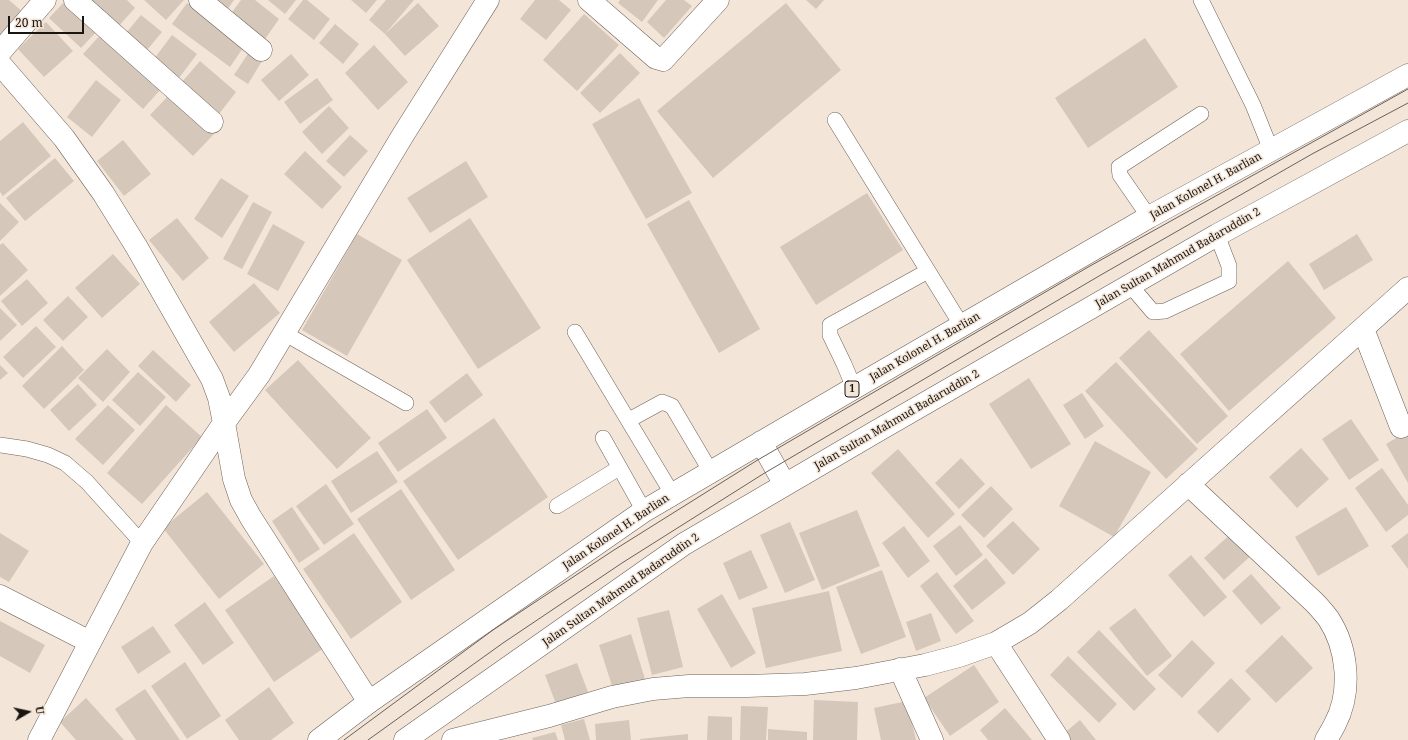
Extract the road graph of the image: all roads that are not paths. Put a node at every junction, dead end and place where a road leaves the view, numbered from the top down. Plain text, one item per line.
1 (46, 0) edge
2 (75, 0) edge
3 (200, 0) edge
4 (488, 0) edge
5 (589, 0) edge
6 (718, 0) edge
7 (1206, 2) edge
8 (261, 50) dead end
9 (0, 52) edge
10 (0, 64) edge
11 (1408, 75) edge
12 (1201, 114) dead end
13 (835, 120) dead end
14 (212, 122) dead end
15 (1408, 131) edge
16 (1271, 150) junction
17 (1149, 217) junction
18 (1217, 235) junction
19 (928, 271) junction
20 (1130, 285) junction
21 (1408, 288) edge
22 (962, 326) junction
23 (1363, 329) junction
24 (575, 332) dead end
25 (284, 333) junction
26 (854, 388) junction
27 (406, 403) dead end
28 (629, 420) junction
29 (224, 423) junction
30 (1401, 427) dead end
31 (603, 438) dead end
32 (761, 442) junction
33 (0, 445) edge
34 (619, 468) junction
35 (711, 472) junction
36 (1188, 484) junction
37 (785, 485) junction
38 (673, 495) junction
39 (557, 506) dead end
40 (644, 511) junction
41 (142, 543) junction
42 (0, 596) edge
43 (90, 642) junction
44 (996, 644) junction
45 (900, 669) junction
46 (369, 702) junction
47 (39, 740) edge
48 (319, 740) edge
49 (405, 740) edge
50 (453, 740) edge
51 (932, 740) edge
52 (1059, 740) edge
53 (1326, 740) edge

1 - 9 main road
2 - 14 main road
3 - 8 main road
4 - 25 main road
5 - 6 main road
7 - 16 lane
10 - 29 main road
11 - 16 main road, Jalan Kolonel H. Barlian / 1
12 - 17 lane
13 - 19 lane
15 - 18 main road, Jalan Sultan Mahmud Badaruddin 2
16 - 17 main road, Jalan Kolonel H. Barlian / 1
17 - 22 main road, Jalan Kolonel H. Barlian / 1
18 - 20 main road, Jalan Sultan Mahmud Badaruddin 2
18 - 20 lane
19 - 22 lane
19 - 26 lane
20 - 37 main road, Jalan Sultan Mahmud Badaruddin 2
21 - 23 main road
22 - 26 main road, Jalan Kolonel H. Barlian / 1
23 - 30 main road
23 - 36 main road
24 - 28 lane
25 - 27 lane
25 - 29 main road
26 - 32 main road, Jalan Kolonel H. Barlian / 1
28 - 35 lane
28 - 38 lane
29 - 41 main road
29 - 46 main road
31 - 34 lane
32 - 35 main road, Jalan Kolonel H. Barlian / 1
32 - 37 main road
33 - 41 lane
34 - 39 lane
34 - 40 lane
35 - 38 main road, Jalan Kolonel H. Barlian / 1
36 - 44 main road
36 - 53 main road
37 - 49 main road, Jalan Sultan Mahmud Badaruddin 2
38 - 40 main road, Jalan Kolonel H. Barlian / 1
40 - 46 main road, Jalan Kolonel H. Barlian / 1
41 - 43 main road
42 - 43 main road
43 - 47 main road
44 - 45 main road
44 - 52 main road
45 - 50 main road
45 - 51 main road
46 - 48 main road, Jalan Kolonel H. Barlian / 1

